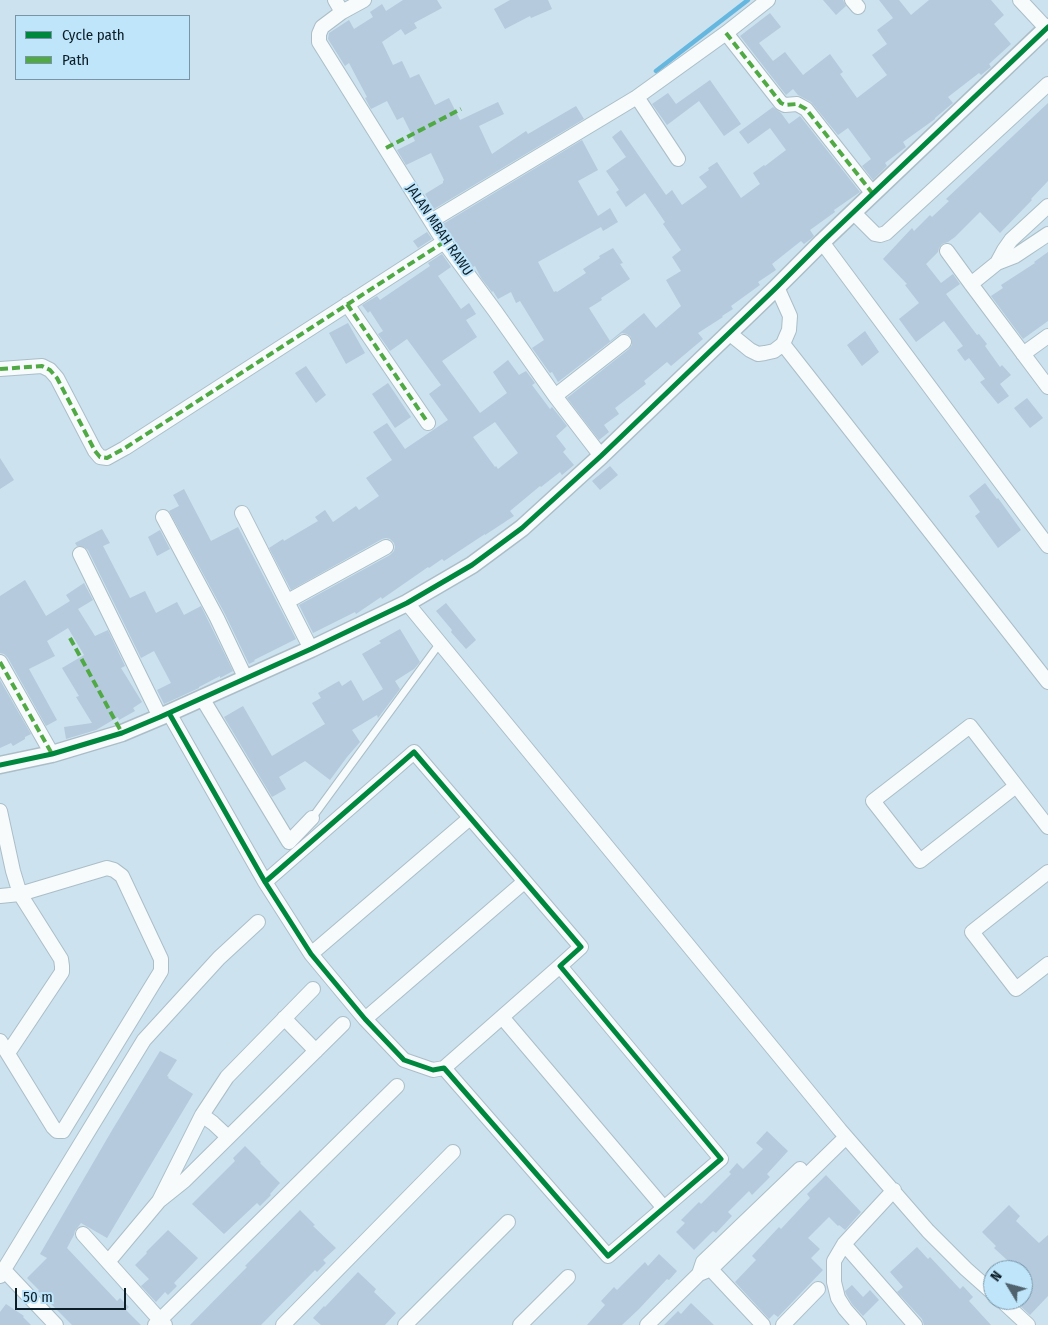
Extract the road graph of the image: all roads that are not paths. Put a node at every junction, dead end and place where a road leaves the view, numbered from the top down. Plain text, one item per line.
1 (364, 0) edge
2 (768, 0) edge
3 (1020, 0) edge
4 (339, 6) edge
5 (1047, 28) edge
6 (726, 33) junction
7 (1048, 84) edge
8 (637, 98) junction
9 (678, 159) dead end
10 (873, 194) junction
11 (1048, 206) edge
12 (854, 212) junction
13 (431, 221) junction
14 (1048, 234) edge
15 (444, 242) junction
16 (822, 242) junction
17 (947, 250) dead end
18 (997, 263) junction
19 (971, 284) junction
20 (777, 287) junction
21 (350, 307) junction
22 (729, 333) junction
23 (1048, 336) edge
24 (624, 342) dead end
25 (783, 344) junction
26 (1023, 354) junction
27 (0, 369) edge
28 (1048, 387) edge
29 (555, 396) junction
30 (428, 423) dead end
31 (601, 456) junction
32 (242, 513) dead end
33 (164, 517) dead end
34 (386, 546) dead end
35 (1048, 546) edge
36 (80, 554) dead end
37 (288, 601) junction
38 (407, 602) junction
39 (440, 644) junction
40 (311, 650) junction
41 (0, 662) edge
42 (246, 679) junction
43 (1048, 682) edge
44 (202, 698) junction
45 (164, 715) junction
46 (52, 754) junction
47 (0, 765) edge
48 (1016, 786) junction
49 (0, 811) edge
50 (312, 818) joint
51 (470, 818) junction
52 (1048, 827) edge
53 (1048, 872) edge
54 (265, 882) junction
55 (524, 882) junction
56 (20, 894) junction
57 (0, 896) edge
58 (258, 922) dead end
59 (311, 954) junction
60 (1048, 964) edge
61 (560, 966) junction
62 (313, 989) dead end
63 (502, 1016) junction
64 (284, 1018) junction
65 (366, 1019) junction
66 (343, 1024) dead end
67 (0, 1040) edge
68 (316, 1051) junction
69 (8, 1053) junction
70 (444, 1068) junction
71 (397, 1086) dead end
72 (202, 1115) junction
73 (843, 1134) junction
74 (228, 1137) junction
75 (453, 1152) dead end
76 (894, 1190) junction
77 (159, 1201) junction
78 (664, 1208) junction
79 (508, 1222) dead end
80 (83, 1234) dead end
81 (844, 1244) junction
82 (108, 1262) junction
83 (704, 1268) junction
84 (2, 1273) edge
85 (568, 1277) dead end
86 (983, 1284) edge
87 (818, 1289) dead end
88 (1012, 1310) edge
89 (160, 1323) edge
90 (56, 1325) edge
91 (283, 1325) edge
92 (405, 1325) edge
93 (520, 1325) edge
94 (647, 1325) edge
95 (763, 1325) edge
96 (783, 1325) edge
97 (859, 1325) edge
98 (915, 1325) edge
99 (1028, 1325) edge

1 - 4 street, JALAN MBAH RAWU
2 - 6 street
3 - 5 street
4 - 13 street, JALAN MBAH RAWU
5 - 10 street
6 - 8 street
6 - 10 street
7 - 12 street
8 - 9 street
8 - 13 street
10 - 12 street
11 - 18 street
12 - 16 street
13 - 15 street, JALAN MBAH RAWU
14 - 18 street
15 - 21 street
15 - 29 street, JALAN MBAH RAWU
16 - 20 street
16 - 35 street
17 - 19 street
18 - 19 street
19 - 26 street
20 - 22 street
20 - 25 street
21 - 27 street
21 - 30 street
22 - 25 street
22 - 31 street
23 - 26 street
24 - 29 street
25 - 43 street
26 - 28 street
29 - 31 street, JALAN MBAH RAWU
31 - 38 street
32 - 37 street
33 - 42 street
34 - 37 street
36 - 45 street
37 - 40 street
38 - 39 street
38 - 40 street
39 - 50 lane
39 - 73 street
40 - 42 street
41 - 46 street
42 - 44 street
44 - 45 street
44 - 50 street
45 - 46 street
45 - 54 street
46 - 47 street
48 - 48 street
48 - 52 street
49 - 56 street
51 - 54 street
51 - 55 street
51 - 59 street
53 - 60 street
54 - 59 street
55 - 61 street
55 - 65 street
56 - 57 street
56 - 69 street
56 - 69 street
58 - 84 street
59 - 65 street
61 - 63 street
61 - 78 street
62 - 64 street
63 - 70 street
63 - 78 street
64 - 68 street
64 - 72 street
65 - 70 street
66 - 68 street
67 - 69 street
68 - 74 street
70 - 78 street
71 - 89 street
72 - 74 street
72 - 77 street
73 - 76 street
73 - 83 street
74 - 77 street
75 - 91 street
76 - 81 street
76 - 86 street
77 - 82 street
79 - 92 street
80 - 82 street
81 - 97 street
81 - 98 street
82 - 89 street
83 - 94 street
83 - 95 street
84 - 90 street
85 - 93 street
87 - 96 street
88 - 99 street

